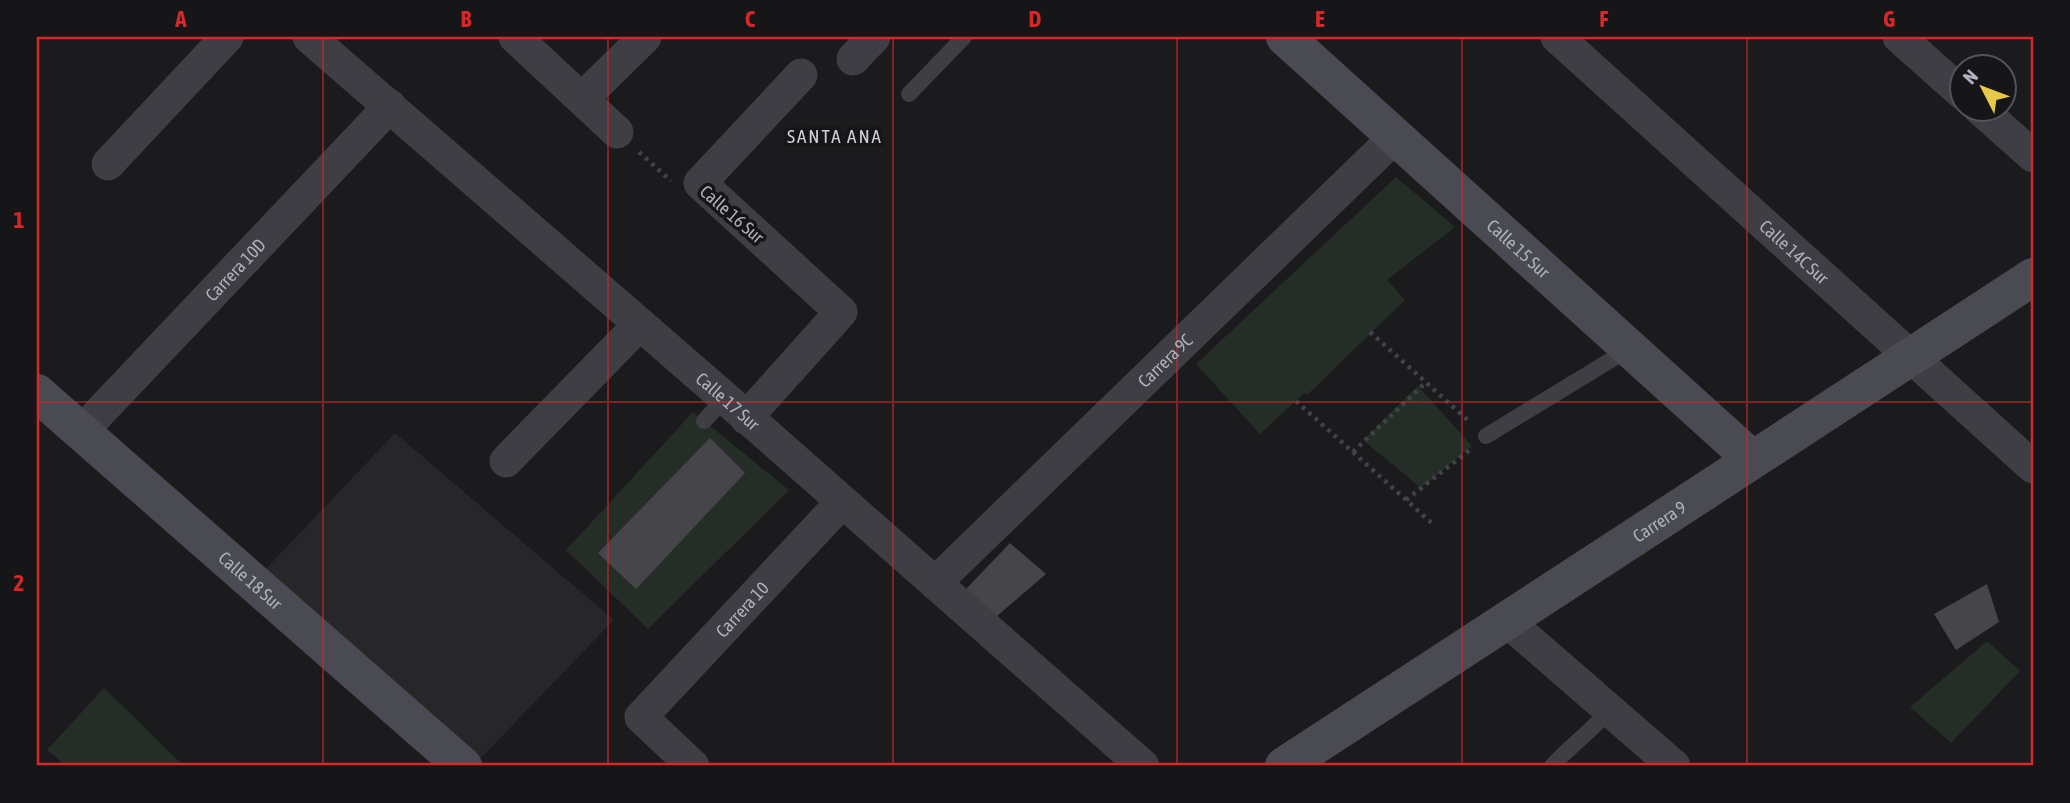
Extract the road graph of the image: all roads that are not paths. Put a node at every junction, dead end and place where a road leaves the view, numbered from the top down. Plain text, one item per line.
1 (228, 37) edge
2 (309, 37) edge
3 (514, 37) edge
4 (645, 37) edge
5 (964, 37) edge
6 (1285, 37) edge
7 (1557, 37) edge
8 (1899, 37) edge
9 (801, 75) dead end
10 (1948, 81) edge
11 (909, 94) dead end
12 (582, 99) junction
13 (390, 106) junction
14 (1995, 122) edge
15 (617, 132) road end
16 (1395, 137) junction
17 (2033, 156) edge
18 (108, 164) dead end
19 (2031, 282) edge
20 (640, 324) junction
21 (1629, 349) junction
22 (1910, 357) junction
23 (37, 393) edge
24 (725, 412) junction
25 (81, 432) junction
26 (1486, 436) road end
27 (1752, 459) junction
28 (506, 461) dead end
29 (2033, 467) edge
30 (842, 502) junction
31 (935, 583) junction
32 (1507, 621) junction
33 (1609, 710) junction
34 (463, 766) edge
35 (693, 766) edge
36 (1143, 766) edge
37 (1284, 766) edge
38 (1552, 766) edge
39 (1674, 766) edge

1 - 18 street
2 - 13 street, Calle 17 Sur
3 - 12 street
4 - 12 street
5 - 11 lane
6 - 16 street, Calle 15 Sur
7 - 22 street, Calle 14C Sur
8 - 10 street
9 - 24 street, Calle 16 Sur
12 - 15 street
13 - 20 street, Calle 17 Sur
13 - 25 street, Carrera 10D
14 - 17 street
16 - 21 street, Calle 15 Sur
16 - 31 street, Carrera 9C
19 - 22 street, Carrera 9
20 - 24 street, Calle 17 Sur
20 - 28 street
21 - 26 lane
21 - 27 street, Calle 15 Sur
22 - 27 street, Carrera 9
22 - 29 street, Calle 14C Sur
23 - 25 street, Calle 18 Sur
24 - 30 street, Calle 17 Sur
25 - 34 street, Calle 18 Sur
27 - 32 street, Carrera 9
30 - 31 street, Calle 17 Sur
30 - 35 street, Carrera 10
31 - 36 street, Calle 17 Sur
32 - 33 street
32 - 37 street, Carrera 9
33 - 38 lane
33 - 39 street

